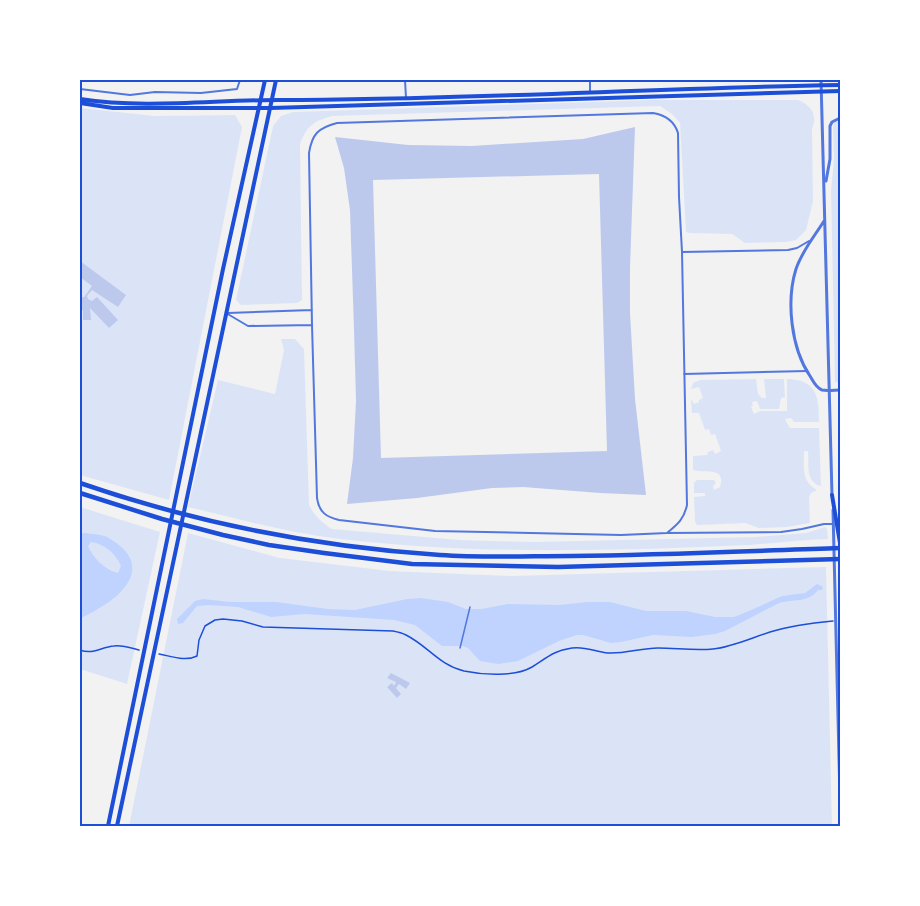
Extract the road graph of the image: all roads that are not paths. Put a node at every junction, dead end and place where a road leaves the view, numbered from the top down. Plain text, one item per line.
1 (240, 80) edge
2 (265, 80) edge
3 (276, 80) edge
4 (405, 80) edge
5 (590, 80) edge
6 (821, 80) edge
7 (822, 86) junction
8 (840, 86) edge
9 (80, 89) edge
10 (840, 91) edge
11 (822, 92) junction
12 (590, 93) junction
13 (406, 99) junction
14 (260, 100) junction
15 (272, 100) junction
16 (80, 101) edge
17 (258, 108) junction
18 (271, 108) junction
19 (840, 118) edge
20 (824, 188) junction
21 (825, 220) junction
22 (812, 239) junction
23 (682, 252) junction
24 (312, 310) junction
25 (226, 313) junction
26 (312, 325) junction
27 (807, 371) junction
28 (684, 374) junction
29 (830, 390) junction
30 (840, 390) edge
31 (80, 483) edge
32 (80, 493) edge
33 (832, 495) junction
34 (833, 524) junction
35 (668, 533) junction
36 (840, 543) edge
37 (840, 548) edge
38 (840, 559) edge
39 (470, 607) dead end
40 (460, 648) dead end
41 (840, 763) edge
42 (840, 770) edge
43 (840, 799) edge
44 (108, 826) edge
45 (117, 826) edge

1 - 9 street
2 - 14 main road
3 - 15 main road
4 - 13 street
5 - 12 street
6 - 7 street
7 - 8 main road
7 - 11 street
7 - 12 main road
10 - 11 main road
11 - 18 main road
11 - 20 street
12 - 13 main road
13 - 15 main road
14 - 15 main road
14 - 16 main road
14 - 17 main road
15 - 18 main road
16 - 17 main road
17 - 18 main road
17 - 44 main road
18 - 25 main road
19 - 20 street
20 - 21 street
21 - 22 street
21 - 29 street
22 - 23 street
22 - 27 street
23 - 24 street
23 - 28 street
24 - 25 street
24 - 26 street
25 - 26 street
25 - 45 main road
26 - 35 street
27 - 28 street
27 - 29 street
28 - 35 street
29 - 30 street
29 - 33 street
31 - 37 highway
32 - 38 highway
33 - 34 street
33 - 36 main road
34 - 35 street
34 - 42 street
39 - 40 street
41 - 42 street
42 - 43 street

